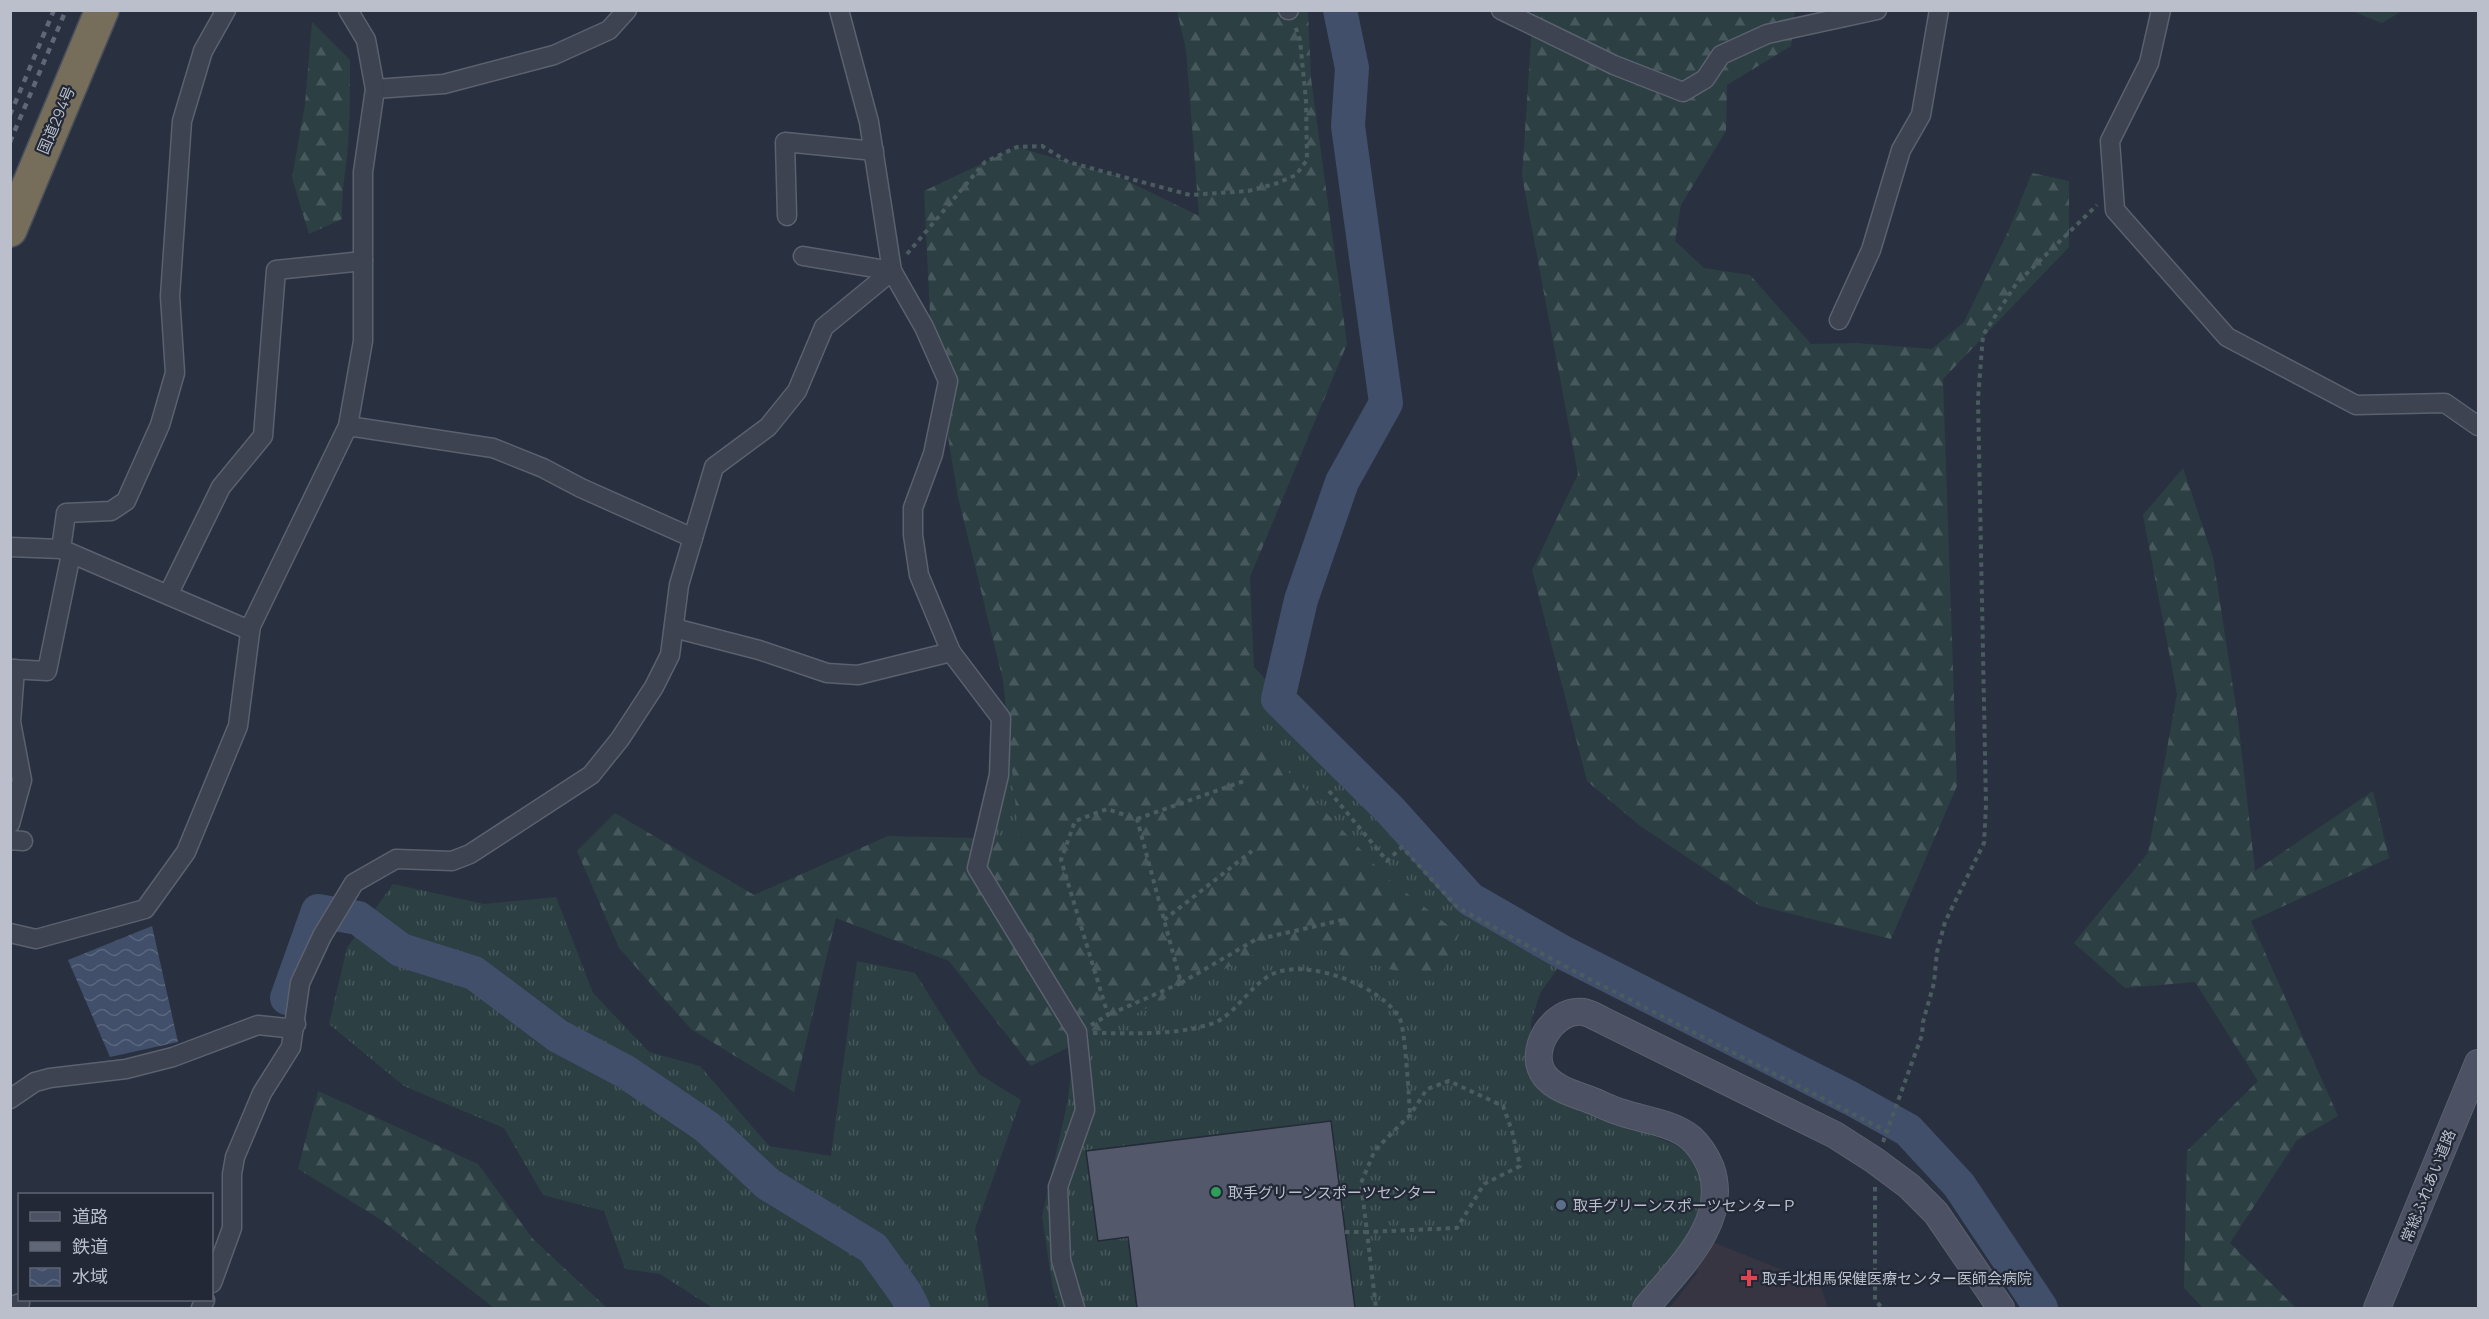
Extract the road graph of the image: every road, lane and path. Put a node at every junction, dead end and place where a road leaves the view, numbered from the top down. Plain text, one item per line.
1 (102, 10) edge
2 (226, 10) edge
3 (348, 10) edge
4 (627, 10) edge
5 (839, 10) edge
6 (1501, 10) edge
7 (1877, 10) edge
8 (1939, 10) edge
9 (2161, 10) edge
10 (1290, 14) edge
11 (375, 89) junction
12 (874, 151) junction
13 (2114, 188) junction
14 (787, 216) dead end
15 (10, 230) edge
16 (803, 256) dead end
17 (363, 261) junction
18 (892, 271) junction
19 (1839, 320) dead end
20 (348, 426) junction
21 (2478, 426) edge
22 (693, 538) junction
23 (10, 547) edge
24 (66, 551) junction
25 (168, 595) junction
26 (251, 625) junction
27 (674, 628) junction
28 (951, 652) junction
29 (13, 669) edge
30 (1246, 780) dead end
31 (1329, 791) dead end
32 (1137, 819) junction
33 (10, 824) edge
34 (1252, 851) dead end
35 (1164, 920) junction
36 (1343, 920) dead end
37 (10, 933) edge
38 (1181, 983) junction
39 (1108, 1015) junction
40 (296, 1024) junction
41 (1077, 1032) junction
42 (2478, 1063) edge
43 (10, 1099) edge
44 (1410, 1115) junction
45 (1888, 1132) junction
46 (1874, 1160) junction
47 (1346, 1232) dead end
48 (1367, 1232) junction
49 (213, 1280) edge
50 (1075, 1308) edge
51 (1376, 1308) edge
52 (1646, 1308) edge
53 (1882, 1308) edge
54 (2001, 1308) edge
55 (2377, 1308) edge

1 - 15 highway, 国道294号
2 - 24 street
3 - 11 street
4 - 11 street
5 - 12 street
6 - 7 street
8 - 19 street
9 - 13 street
10 - 18 path
11 - 17 street
12 - 14 street
12 - 18 street
13 - 21 street
13 - 45 path
16 - 18 street
17 - 20 street
17 - 25 street
18 - 22 street
18 - 28 street
20 - 22 street
20 - 26 street
22 - 27 street
23 - 24 street
24 - 25 street
24 - 29 street
25 - 26 street
26 - 37 street
27 - 28 street
27 - 40 street
28 - 41 street
29 - 33 street
30 - 32 path
31 - 45 path
32 - 35 path
32 - 39 path
34 - 35 path
35 - 38 path
36 - 38 path
38 - 39 path
39 - 41 path
40 - 43 street
40 - 49 street
41 - 44 path
41 - 50 street
42 - 55 street, 常総ふれあい道路
44 - 48 path
44 - 48 path
45 - 46 path
46 - 52 street
46 - 53 path
46 - 54 street
47 - 48 path
48 - 51 path

